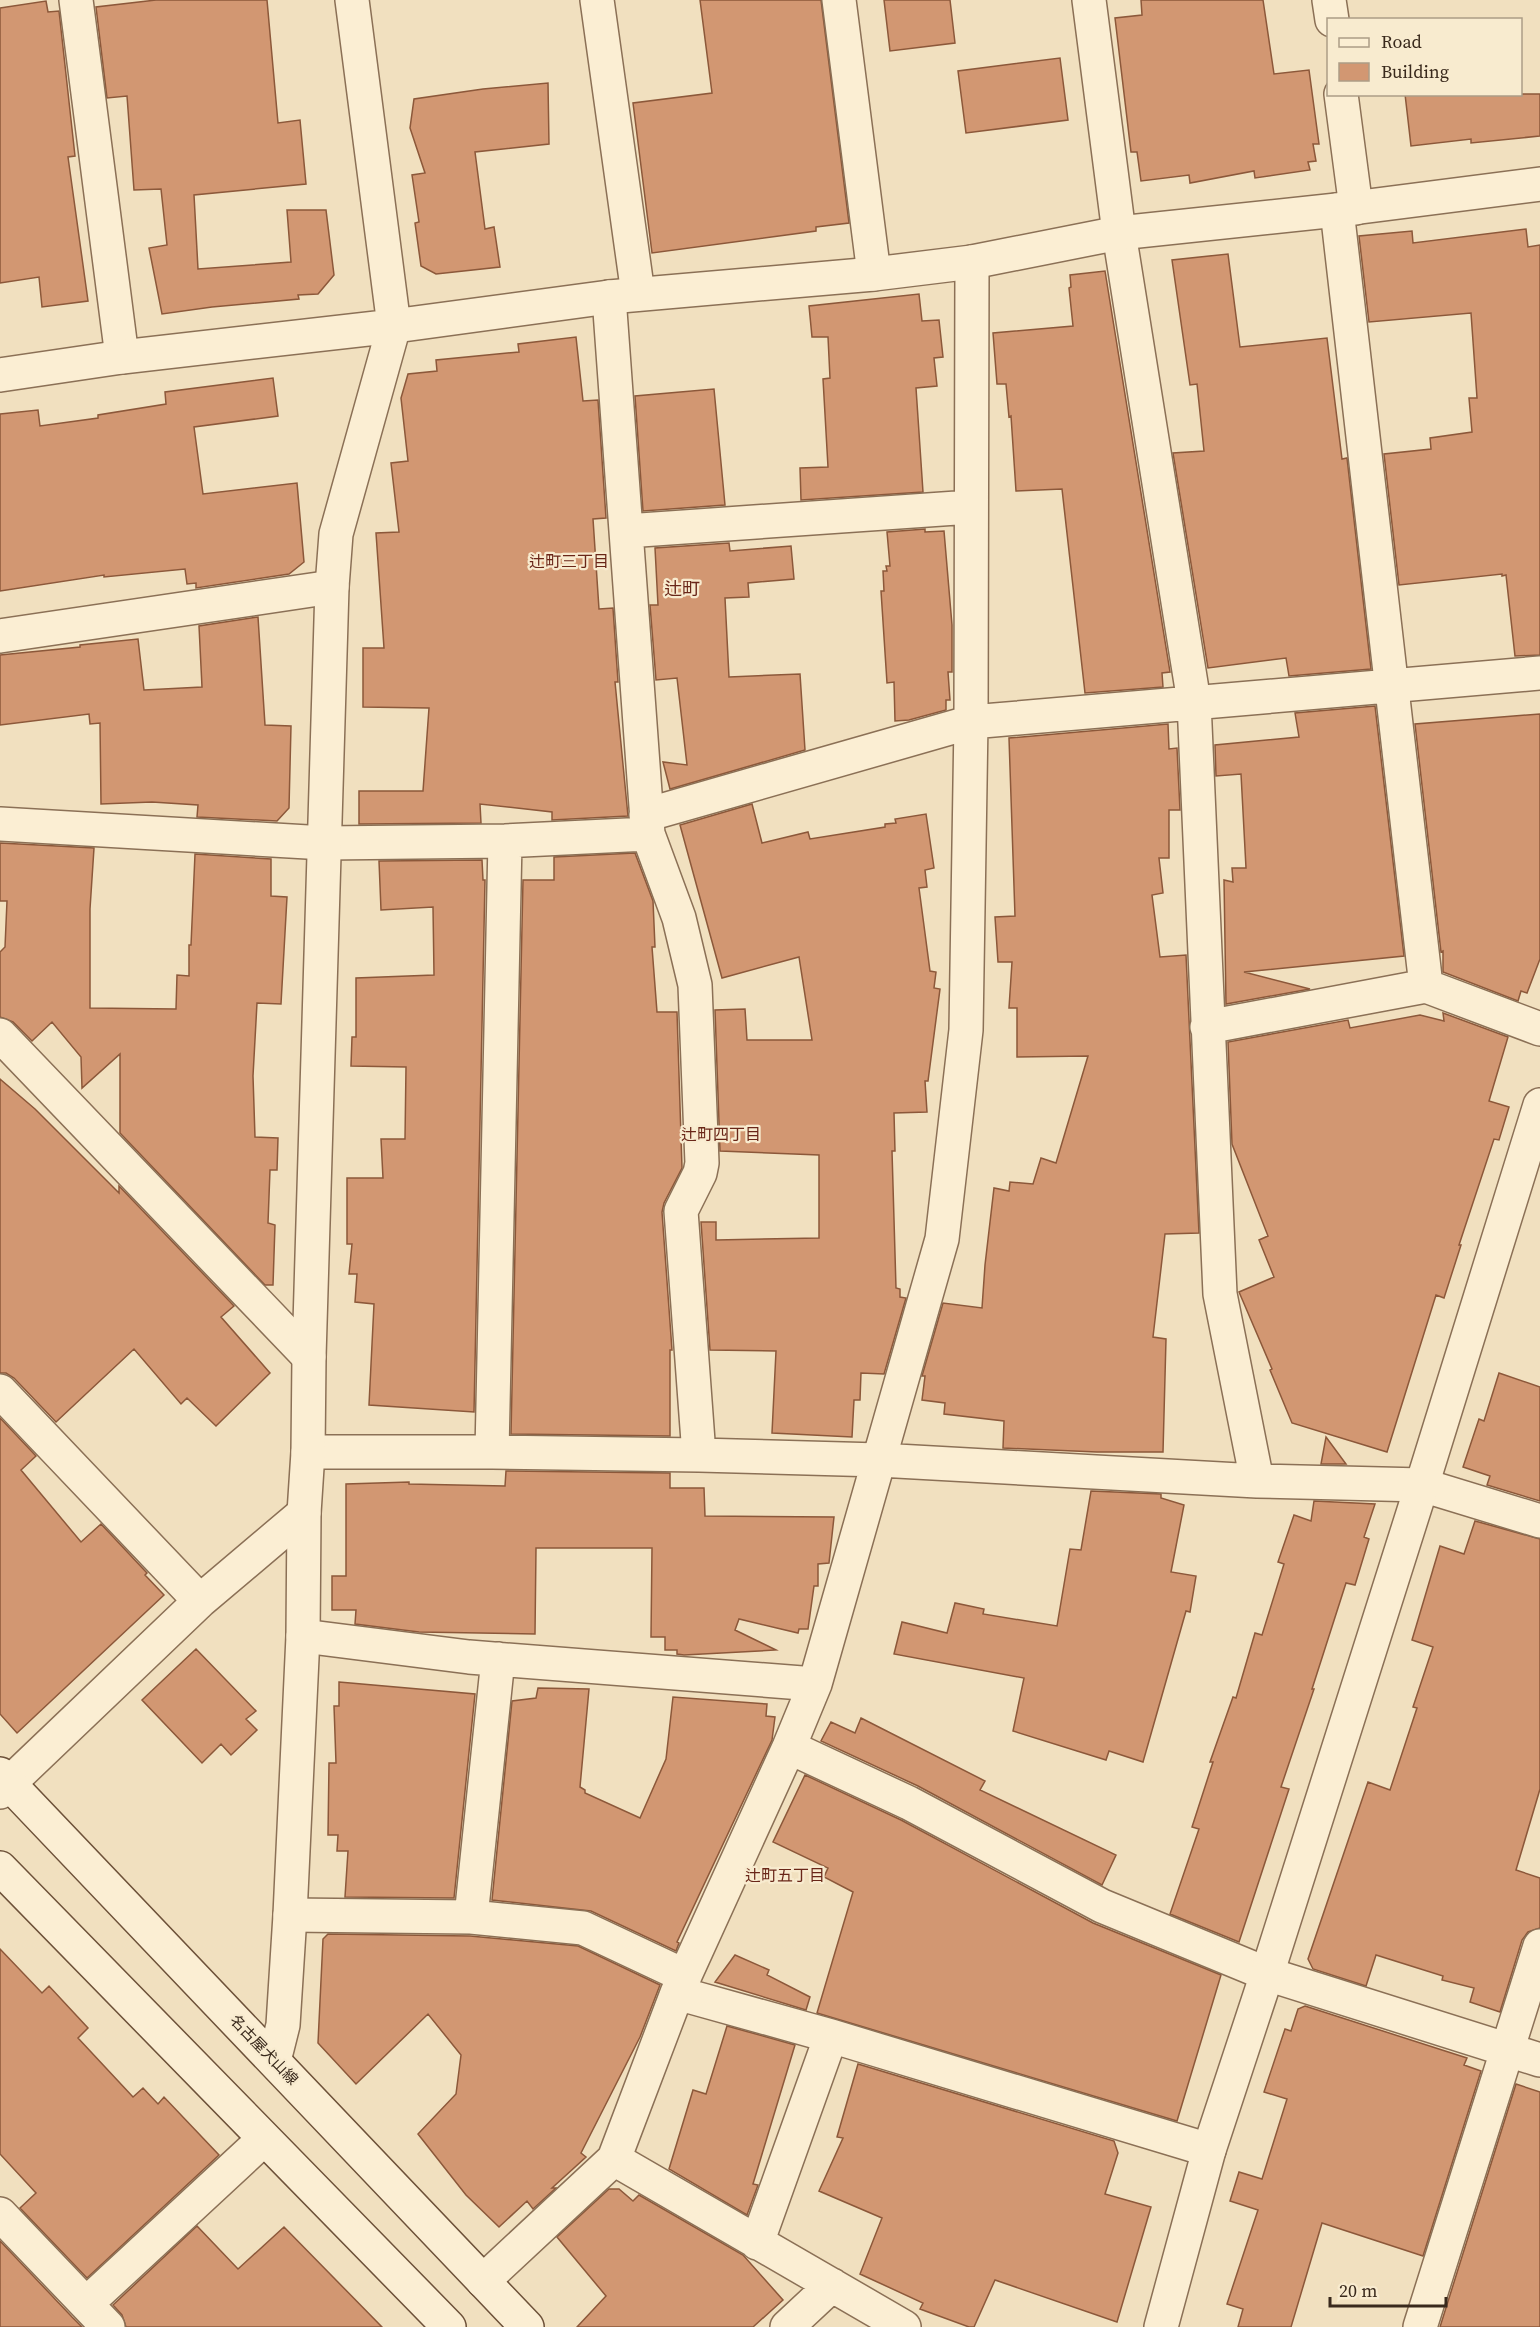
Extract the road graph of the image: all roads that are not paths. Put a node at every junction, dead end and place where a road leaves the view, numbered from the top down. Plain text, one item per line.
1 (76, 0) edge
2 (352, 0) edge
3 (597, 0) edge
4 (839, 0) edge
5 (1089, 0) edge
6 (1329, 0) edge
7 (1332, 18) edge
8 (1341, 96) edge
9 (1540, 184) edge
10 (1346, 209) junction
11 (1119, 233) junction
12 (972, 262) junction
13 (874, 274) junction
14 (623, 296) junction
15 (394, 326) junction
16 (122, 357) junction
17 (0, 375) edge
18 (971, 507) junction
19 (626, 531) junction
20 (332, 587) junction
21 (0, 636) edge
22 (1540, 673) edge
23 (1392, 687) junction
24 (1194, 702) junction
25 (972, 722) junction
26 (0, 824) edge
27 (647, 825) junction
28 (505, 841) junction
29 (325, 843) junction
30 (1426, 986) junction
31 (1207, 1027) junction
32 (1540, 1029) edge
33 (0, 1035) edge
34 (1540, 1105) edge
35 (309, 1357) junction
36 (0, 1392) edge
37 (308, 1452) junction
38 (492, 1452) junction
39 (699, 1455) junction
40 (879, 1460) junction
41 (1257, 1481) junction
42 (1422, 1485) junction
43 (304, 1513) junction
44 (1540, 1521) edge
45 (200, 1601) junction
46 (303, 1636) junction
47 (498, 1659) junction
48 (815, 1684) junction
49 (789, 1747) junction
50 (3, 1783) edge
51 (0, 1868) edge
52 (290, 1915) junction
53 (471, 1917) junction
54 (1540, 1946) edge
55 (1267, 1974) junction
56 (681, 1985) junction
57 (831, 2036) junction
58 (1508, 2050) junction
59 (1540, 2060) edge
60 (273, 2061) junction
61 (264, 2139) junction
62 (1209, 2150) junction
63 (614, 2159) junction
64 (0, 2214) edge
65 (757, 2243) junction
66 (483, 2281) junction
67 (832, 2286) junction
68 (97, 2315) edge
69 (440, 2324) edge
70 (527, 2327) edge
71 (787, 2327) edge
72 (904, 2327) edge
73 (1161, 2327) edge
74 (1420, 2327) edge

1 - 16 street
2 - 15 street
3 - 14 street
4 - 13 street
5 - 11 street
6 - 7 street
8 - 10 street
9 - 10 street
10 - 11 street
10 - 23 street
11 - 12 street
11 - 24 street
12 - 13 street
12 - 18 street
13 - 14 street
14 - 15 street
14 - 19 street
15 - 16 street
15 - 20 street
16 - 17 street
18 - 19 street
18 - 25 street
19 - 27 street
20 - 21 street
20 - 29 street
22 - 23 street
23 - 24 street
23 - 30 street
24 - 25 street
24 - 31 street
25 - 27 street
25 - 40 street
26 - 29 street
27 - 28 street
27 - 39 street
28 - 29 street
28 - 38 street
29 - 35 street
30 - 31 street
30 - 32 street
31 - 41 street
33 - 35 street
34 - 42 street
35 - 37 street
36 - 45 street
37 - 38 street
37 - 43 street
38 - 39 street
39 - 40 street
40 - 41 street
40 - 48 street
41 - 42 street
42 - 44 street
42 - 55 street
43 - 45 street
43 - 46 street
45 - 50 street
46 - 47 street
46 - 52 street
47 - 48 street
47 - 53 street
48 - 49 street
49 - 55 street
49 - 56 street
50 - 60 street, 名古屋犬山線
51 - 61 street
52 - 53 street
52 - 60 street
53 - 56 street
54 - 58 street
55 - 58 street
55 - 62 street
56 - 57 street
56 - 63 street
57 - 62 street
57 - 65 street
58 - 59 street
58 - 74 street
60 - 66 street, 名古屋犬山線
61 - 68 street
61 - 69 street
62 - 73 street
63 - 65 street
63 - 66 street
64 - 68 street
65 - 67 street
66 - 70 street, 名古屋犬山線
67 - 71 street
67 - 72 street

